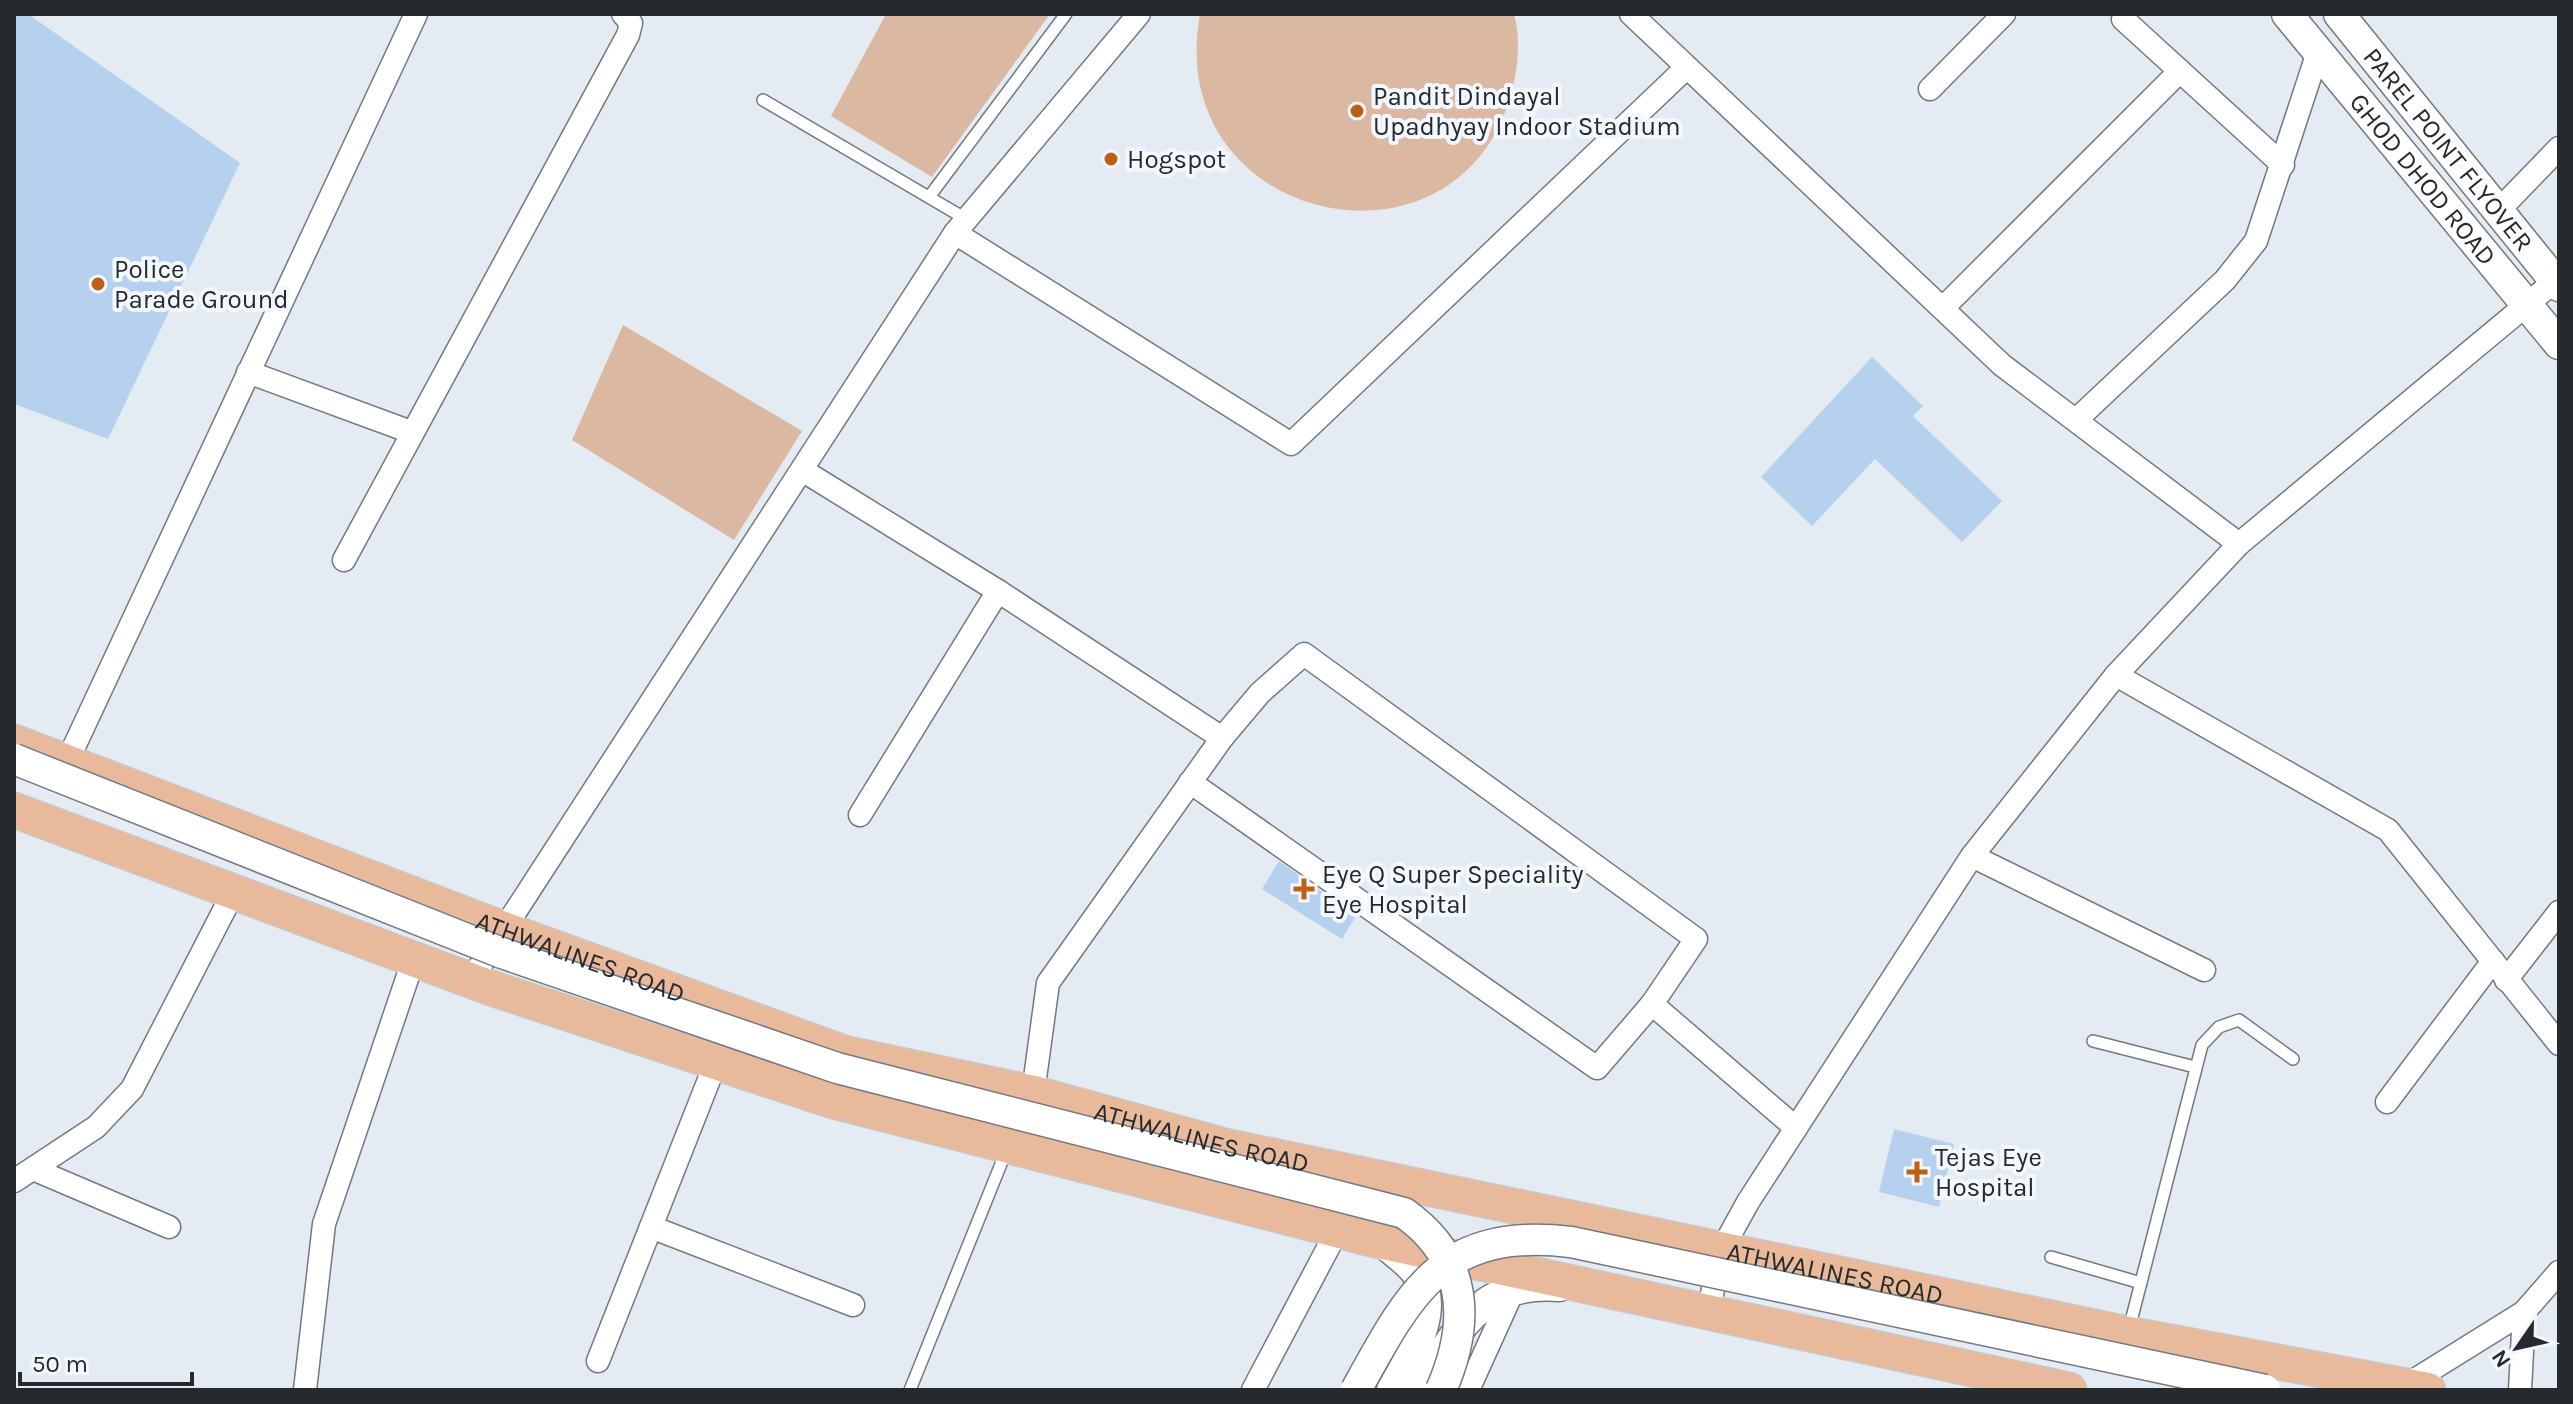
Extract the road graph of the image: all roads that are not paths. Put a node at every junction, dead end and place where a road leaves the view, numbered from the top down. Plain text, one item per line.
1 (416, 14) edge
2 (623, 14) edge
3 (1066, 14) edge
4 (1139, 14) edge
5 (1631, 14) edge
6 (2004, 14) edge
7 (2287, 14) edge
8 (2339, 14) edge
9 (2123, 19) dead end
10 (2318, 52) junction
11 (1686, 68) junction
12 (2180, 71) junction
13 (1930, 89) dead end
14 (763, 100) dead end
15 (2559, 148) edge
16 (2283, 165) junction
17 (929, 197) junction
18 (2499, 210) junction
19 (961, 226) junction
20 (2557, 283) edge
21 (2527, 304) junction
22 (1944, 307) junction
23 (2559, 344) edge
24 (248, 372) junction
25 (2076, 420) junction
26 (411, 432) junction
27 (802, 470) junction
28 (2239, 544) junction
29 (344, 560) dead end
30 (998, 591) junction
31 (2116, 675) junction
32 (1222, 738) junction
33 (14, 742) edge
34 (14, 759) edge
35 (66, 764) junction
36 (1190, 782) junction
37 (14, 810) edge
38 (860, 815) dead end
39 (1972, 856) junction
40 (234, 891) junction
41 (2559, 912) edge
42 (506, 930) junction
43 (414, 958) junction
44 (2493, 961) junction
45 (2204, 970) dead end
46 (471, 980) junction
47 (2506, 980) junction
48 (1652, 1004) junction
49 (2093, 1041) dead end
50 (2559, 1044) edge
51 (2293, 1059) dead end
52 (716, 1062) junction
53 (2195, 1067) junction
54 (1033, 1093) junction
55 (2387, 1102) dead end
56 (1146, 1125) junction
57 (1796, 1128) junction
58 (1008, 1146) junction
59 (23, 1175) edge
60 (1133, 1178) junction
61 (169, 1227) dead end
62 (651, 1227) junction
63 (1337, 1231) junction
64 (1383, 1242) junction
65 (1721, 1251) junction
66 (2051, 1257) dead end
67 (2559, 1272) edge
68 (1518, 1281) junction
69 (2141, 1283) junction
70 (853, 1305) dead end
71 (2524, 1312) junction
72 (1708, 1313) junction
73 (2128, 1334) junction
74 (598, 1361) dead end
75 (2417, 1388) edge
76 (305, 1390) edge
77 (910, 1390) edge
78 (1253, 1390) edge
79 (1356, 1390) edge
80 (1392, 1390) edge
81 (1423, 1390) edge
82 (1441, 1390) edge
83 (1468, 1390) edge
84 (2069, 1390) edge
85 (2265, 1390) edge
86 (2520, 1390) edge

1 - 24 street
2 - 26 street
3 - 17 lane
4 - 19 street
5 - 11 street
6 - 13 street
7 - 10 main road, GHOD DHOD ROAD
8 - 18 main road, PAREL POINT FLYOVER
9 - 12 street
10 - 16 street
10 - 21 main road, GHOD DHOD ROAD
11 - 19 street
11 - 22 street
12 - 16 street
12 - 22 street
14 - 17 lane
15 - 18 street
16 - 25 street
17 - 19 lane
18 - 20 main road, PAREL POINT FLYOVER
19 - 27 street
20 - 21 street
21 - 23 main road, GHOD DHOD ROAD
21 - 28 street
22 - 25 street
24 - 26 street
24 - 35 street
25 - 28 street
26 - 29 street
27 - 30 street
27 - 42 street
28 - 31 street
30 - 32 street
30 - 38 street
31 - 39 street
31 - 44 street
32 - 36 street
32 - 48 street
33 - 35 main road, ATHWALINES ROAD
34 - 82 main road, bridge
35 - 42 main road, ATHWALINES ROAD
36 - 48 street
36 - 54 street
37 - 40 main road, ATHWALINES ROAD
39 - 45 street
39 - 57 street
40 - 43 main road, ATHWALINES ROAD
40 - 59 street
41 - 47 street
42 - 46 street
42 - 54 main road, ATHWALINES ROAD
43 - 46 main road, ATHWALINES ROAD
43 - 76 street
44 - 47 street
44 - 55 street
46 - 52 main road, ATHWALINES ROAD
47 - 50 street
48 - 57 street
49 - 53 lane
51 - 53 lane
52 - 58 main road, ATHWALINES ROAD
52 - 62 street
53 - 69 lane
54 - 56 main road, ATHWALINES ROAD
56 - 60 main road
56 - 65 main road, ATHWALINES ROAD
57 - 65 street
58 - 60 main road, ATHWALINES ROAD
58 - 77 lane
59 - 61 street
60 - 63 main road, ATHWALINES ROAD
62 - 70 street
62 - 74 street
63 - 64 main road, ATHWALINES ROAD
63 - 78 street
64 - 68 main road, ATHWALINES ROAD
64 - 80 main road
65 - 72 street
65 - 73 main road, ATHWALINES ROAD
66 - 69 lane
67 - 71 street
68 - 72 main road, ATHWALINES ROAD
68 - 81 main road
68 - 83 street
69 - 73 lane
71 - 75 street
71 - 86 street
72 - 84 main road, ATHWALINES ROAD
73 - 75 main road, ATHWALINES ROAD
79 - 85 main road, bridge

